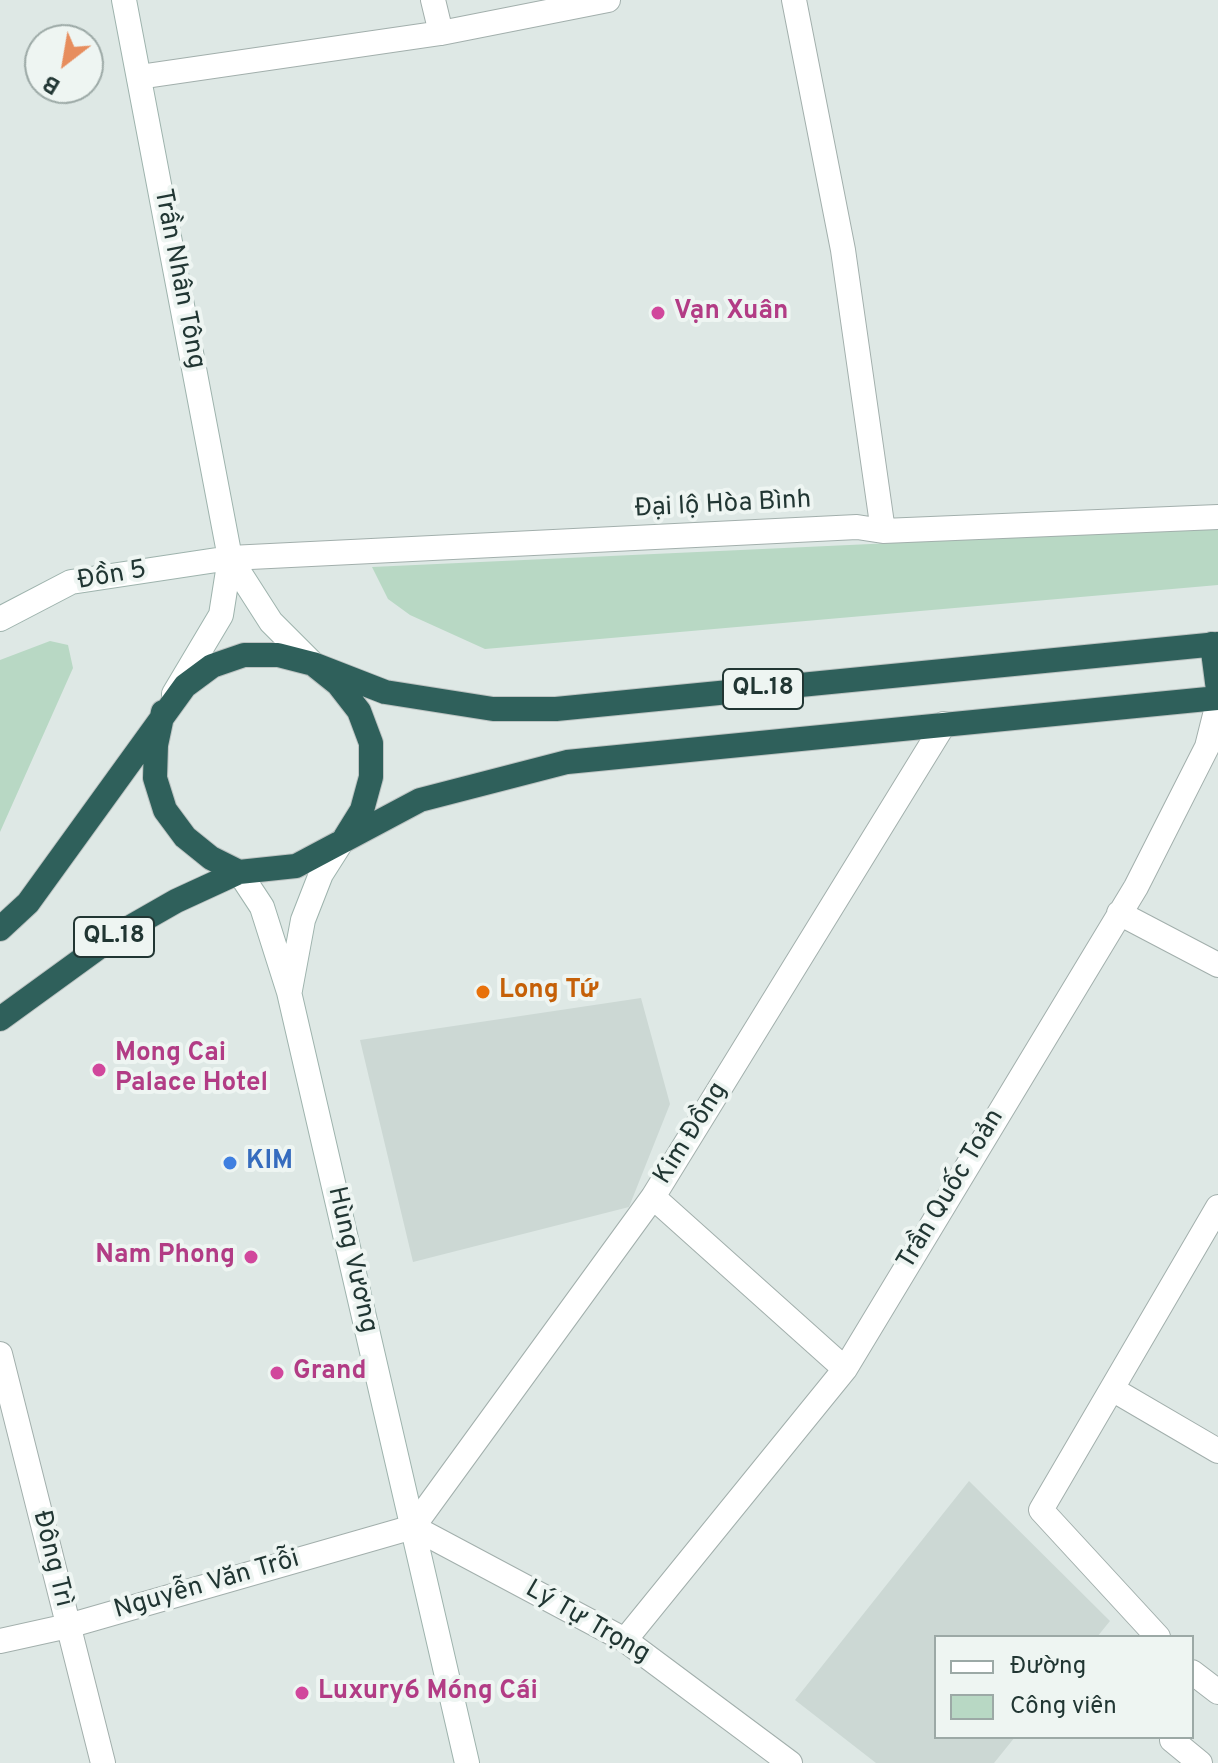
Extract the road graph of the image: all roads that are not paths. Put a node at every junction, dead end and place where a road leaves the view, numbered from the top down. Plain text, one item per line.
1 (124, 0) edge
2 (433, 0) edge
3 (608, 0) edge
4 (794, 0) edge
5 (441, 33) junction
6 (139, 77) junction
7 (1218, 517) edge
8 (883, 531) junction
9 (230, 558) junction
10 (0, 619) edge
11 (1215, 644) edge
12 (313, 664) junction
13 (1218, 690) edge
14 (1218, 700) edge
15 (163, 712) junction
16 (944, 724) junction
17 (342, 841) junction
18 (239, 872) junction
19 (1119, 913) junction
20 (0, 929) edge
21 (1218, 965) edge
22 (289, 992) junction
23 (0, 1019) edge
24 (653, 1197) junction
25 (1217, 1209) edge
26 (0, 1354) edge
27 (845, 1369) junction
28 (1112, 1389) junction
29 (1218, 1451) edge
30 (413, 1527) junction
31 (68, 1626) junction
32 (1156, 1635) edge
33 (625, 1640) junction
34 (0, 1641) edge
35 (1194, 1674) edge
36 (1218, 1692) edge
37 (1172, 1740) dead end
38 (103, 1763) edge
39 (467, 1763) edge
40 (790, 1763) edge
41 (1200, 1763) edge

1 - 6 street, Trần Nhân Tông
2 - 5 street
3 - 5 street
4 - 8 street
5 - 6 street
6 - 9 street, Trần Nhân Tông
7 - 8 street, Đại lộ Hòa Bình
8 - 9 street, Đại lộ Hòa Bình
9 - 10 street, Đồn 5
9 - 12 street
9 - 15 street
11 - 12 highway, QL.18
11 - 13 highway
12 - 15 highway
12 - 17 highway
14 - 16 highway, QL.18
14 - 19 street, Trần Quốc Toản
15 - 18 highway
15 - 20 highway
16 - 17 highway, QL.18
16 - 24 street, Kim Đồng
17 - 18 highway
17 - 22 street
18 - 22 street, Hùng Vương
18 - 23 highway, QL.18
19 - 21 street
19 - 27 street, Trần Quốc Toản
22 - 30 street, Hùng Vương
24 - 27 street
24 - 30 street, Kim Đồng
25 - 28 street
26 - 31 street, Đông Trì
27 - 33 street, Trần Quốc Toản
28 - 29 street
28 - 32 street
30 - 31 street, Nguyễn Văn Trỗi
30 - 33 street, Lý Tự Trọng
30 - 39 street, Hùng Vương
31 - 34 street, Nguyễn Văn Trỗi
31 - 38 street, Đông Trì
33 - 40 street, Lý Tự Trọng
35 - 36 street
37 - 41 street

